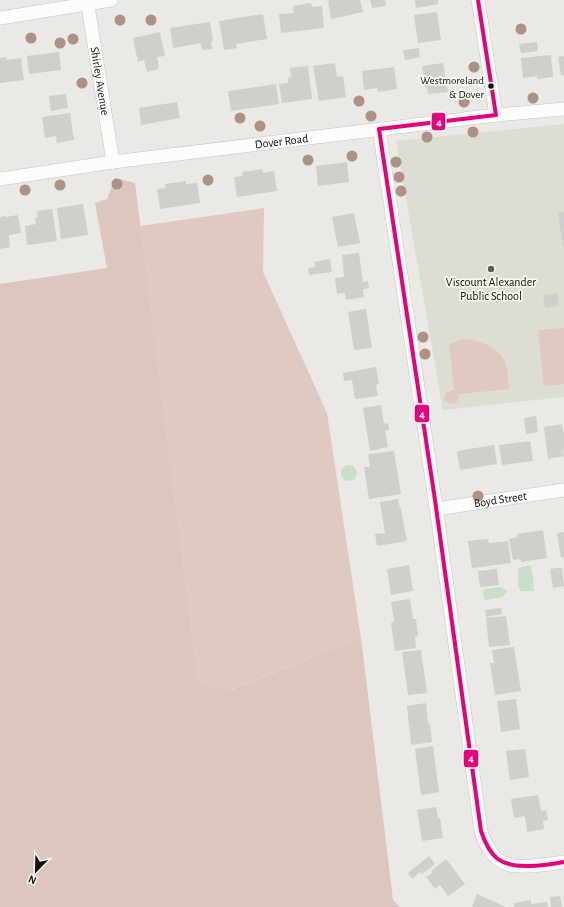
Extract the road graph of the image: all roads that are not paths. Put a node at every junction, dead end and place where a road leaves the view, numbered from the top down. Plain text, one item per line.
1 (111, 0) edge
2 (478, 0) edge
3 (88, 2) edge
4 (0, 18) edge
5 (564, 109) edge
6 (496, 115) junction
7 (379, 129) junction
8 (113, 162) junction
9 (0, 179) edge
10 (564, 490) edge
11 (436, 509) junction
12 (564, 862) edge

1 - 3 street
2 - 6 street
3 - 4 street
3 - 8 street, Shirley Avenue
5 - 6 street, Dover Road
6 - 7 street, Dover Road
7 - 8 street, Dover Road
7 - 11 street
8 - 9 street, Dover Road
10 - 11 street, Boyd Street
11 - 12 street

